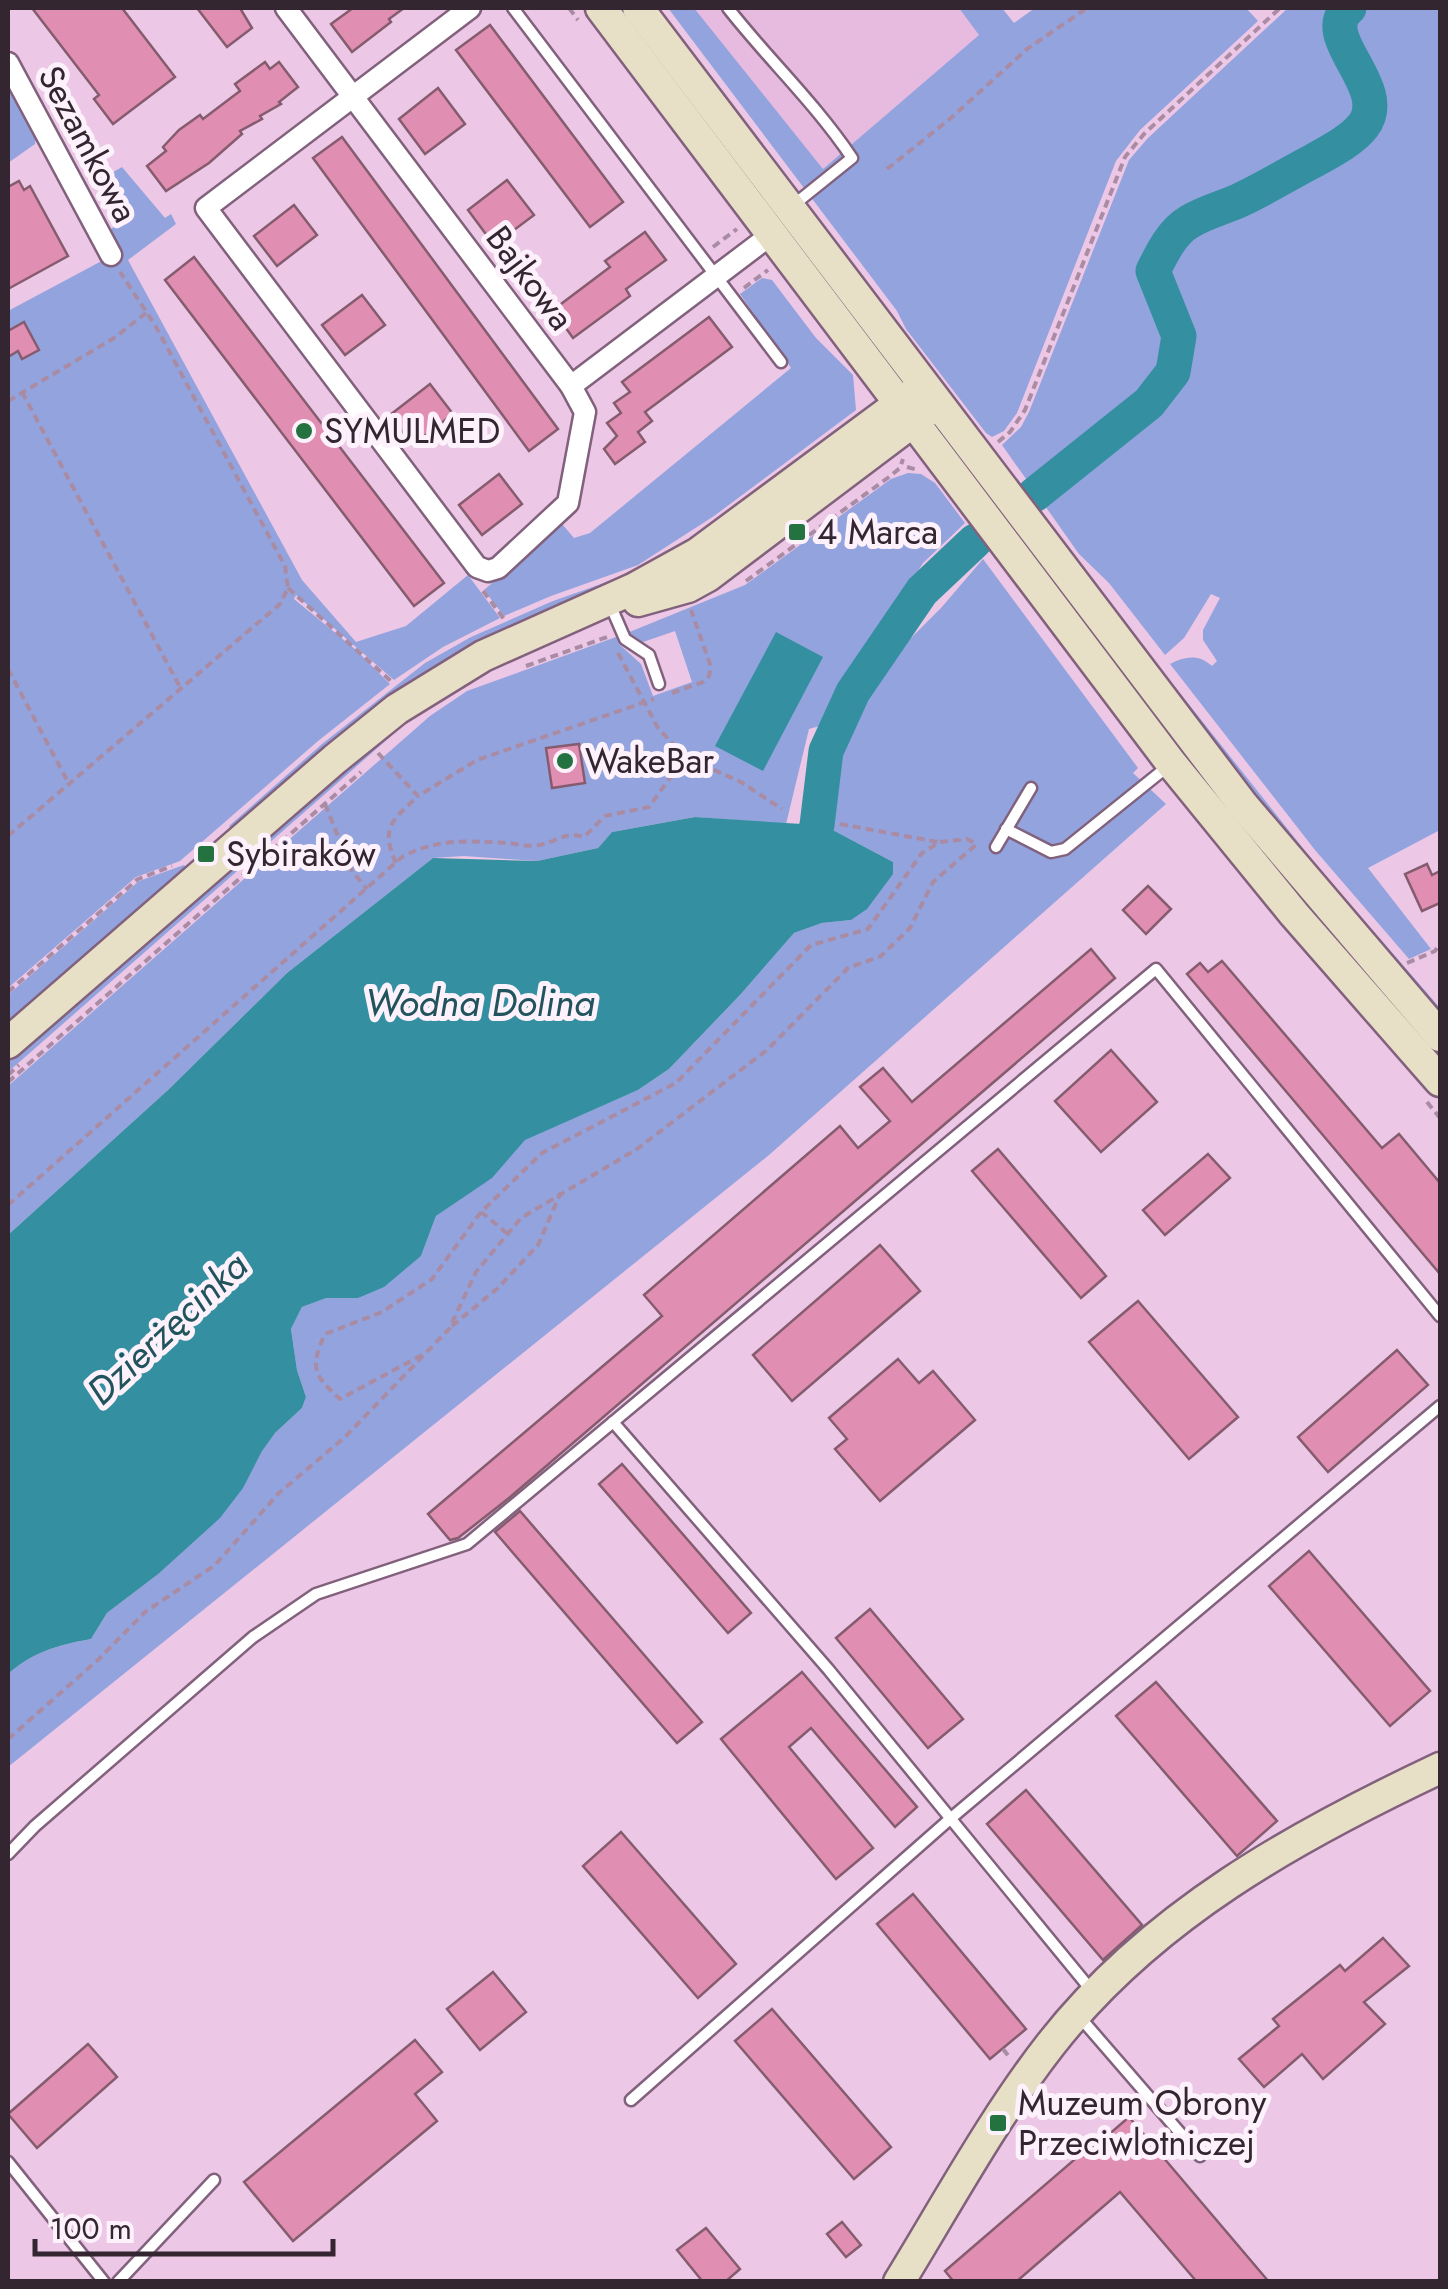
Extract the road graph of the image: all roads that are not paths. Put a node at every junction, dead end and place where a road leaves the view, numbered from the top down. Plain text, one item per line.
1 (286, 8) edge
2 (470, 8) edge
3 (513, 8) edge
4 (600, 8) edge
5 (638, 8) edge
6 (728, 8) edge
7 (8, 63) edge
8 (351, 98) junction
9 (790, 208) junction
10 (772, 234) junction
11 (112, 256) road end
12 (717, 277) junction
13 (781, 362) dead end
14 (572, 386) junction
15 (919, 403) junction
16 (557, 624) junction
17 (611, 628) junction
18 (659, 684) dead end
19 (1171, 763) junction
20 (1031, 788) dead end
21 (1006, 829) junction
22 (996, 847) road end
23 (1440, 1036) edge
24 (8, 1043) edge
25 (1440, 1081) edge
26 (1440, 1316) edge
27 (1440, 1406) edge
28 (613, 1422) junction
29 (1440, 1768) edge
30 (950, 1819) junction
31 (8, 1854) edge
32 (1086, 2005) junction
33 (631, 2100) dead end
34 (1200, 2156) dead end
35 (8, 2162) edge
36 (214, 2180) dead end
37 (104, 2282) edge
38 (118, 2282) edge
39 (898, 2282) edge

1 - 8 street, Bajkowa
2 - 8 street
3 - 12 lane
4 - 10 main road
5 - 9 main road
6 - 9 lane
7 - 11 street, Sezamkowa
8 - 14 street, Bajkowa
8 - 14 street
9 - 15 main road
10 - 12 street, Bajkowa
10 - 15 main road
12 - 13 lane
12 - 14 street, Bajkowa
15 - 16 main road
15 - 17 main road
15 - 19 main road
15 - 23 main road
16 - 17 main road
16 - 24 main road
17 - 18 lane
19 - 21 lane
19 - 25 main road
20 - 21 lane
21 - 22 lane
26 - 28 lane
27 - 30 lane
28 - 30 lane
28 - 31 lane
29 - 32 main road
30 - 32 lane
30 - 33 lane
32 - 34 lane
32 - 39 main road
35 - 37 lane
36 - 38 lane

